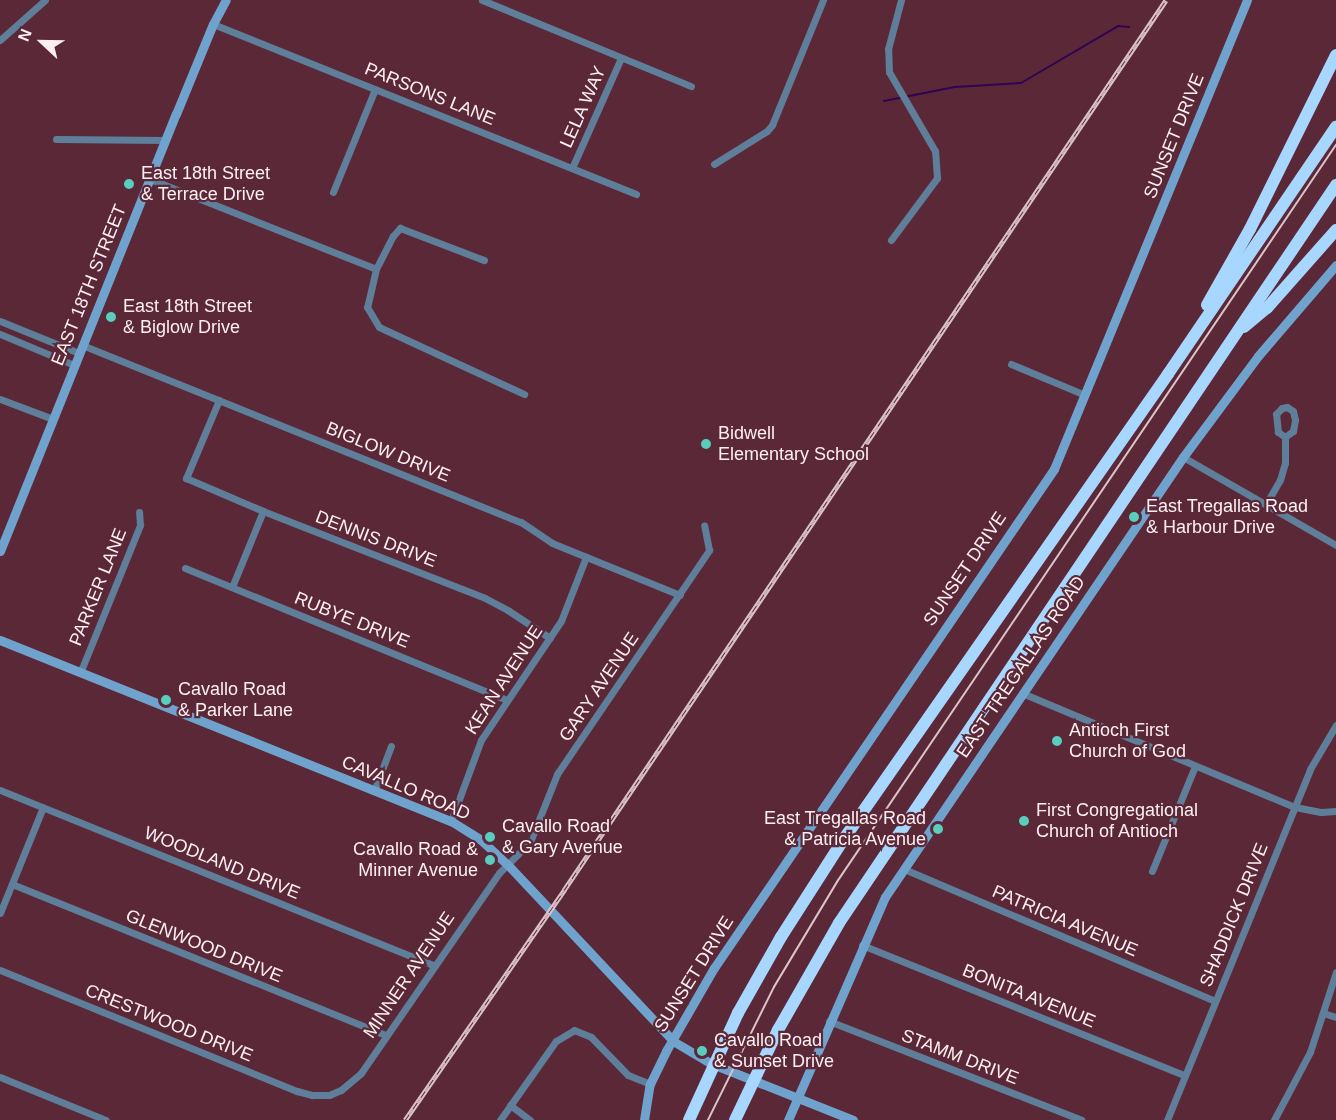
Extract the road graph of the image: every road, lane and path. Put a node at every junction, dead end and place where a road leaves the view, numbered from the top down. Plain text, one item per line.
1 (45, 0) edge
2 (226, 0) edge
3 (482, 0) edge
4 (823, 0) edge
5 (901, 0) edge
6 (1247, 0) edge
7 (213, 24) junction
8 (0, 40) edge
9 (1336, 55) edge
10 (621, 58) junction
11 (691, 86) dead end
12 (375, 89) junction
13 (1336, 127) edge
14 (56, 140) dead end
15 (165, 140) junction
16 (714, 164) dead end
17 (572, 168) junction
18 (150, 179) junction
19 (1336, 185) edge
20 (333, 192) dead end
21 (636, 194) dead end
22 (1336, 230) edge
23 (891, 240) dead end
24 (484, 260) dead end
25 (1336, 265) edge
26 (376, 269) junction
27 (0, 321) edge
28 (0, 334) edge
29 (1230, 340) junction
30 (80, 349) junction
31 (1011, 363) dead end
32 (74, 365) junction
33 (1168, 374) junction
34 (524, 394) dead end
35 (1085, 395) junction
36 (0, 399) edge
37 (219, 400) junction
38 (53, 418) junction
39 (1285, 437) dead end
40 (1183, 457) junction
41 (1266, 504) junction
42 (263, 511) junction
43 (139, 512) dead end
44 (704, 525) dead end
45 (1336, 545) edge
46 (0, 551) edge
47 (586, 558) junction
48 (185, 568) dead end
49 (232, 587) junction
50 (680, 595) junction
51 (550, 638) junction
52 (0, 640) edge
53 (80, 673) junction
54 (1022, 693) junction
55 (507, 700) junction
56 (1336, 725) edge
57 (391, 746) dead end
58 (1195, 766) junction
59 (0, 790) edge
60 (374, 791) junction
61 (43, 807) junction
62 (1295, 807) junction
63 (1336, 811) edge
64 (451, 821) junction
65 (508, 865) junction
66 (903, 869) junction
67 (1152, 871) dead end
68 (12, 884) junction
69 (0, 913) edge
70 (862, 945) junction
71 (433, 965) junction
72 (0, 970) edge
73 (1336, 972) edge
74 (1215, 1001) junction
75 (1323, 1013) junction
76 (1336, 1017) edge
77 (829, 1021) junction
78 (386, 1035) junction
79 (673, 1041) junction
80 (1184, 1075) junction
81 (0, 1077) edge
82 (650, 1084) junction
83 (329, 1095) joint
84 (796, 1100) junction
85 (510, 1105) junction
86 (106, 1120) edge
87 (500, 1120) edge
88 (530, 1120) edge
89 (644, 1120) edge
90 (689, 1120) edge
91 (735, 1120) edge
92 (788, 1120) edge
93 (853, 1120) edge
94 (1081, 1120) edge
95 (1167, 1120) edge
96 (1274, 1120) edge

1 - 8 street
2 - 7 street, EAST 18TH STREET
3 - 10 street
4 - 16 street
5 - 23 street
6 - 35 street, SUNSET DRIVE
7 - 12 street, PARSONS LANE
7 - 15 street, EAST 18TH STREET
9 - 33 highway
10 - 11 street
10 - 17 street, LELA WAY
12 - 17 street, PARSONS LANE
12 - 20 street
13 - 33 highway
14 - 15 street
15 - 18 street, EAST 18TH STREET
17 - 21 street, PARSONS LANE
18 - 26 street
18 - 30 street, EAST 18TH STREET
19 - 29 highway
22 - 29 highway
24 - 26 street
25 - 40 street, EAST TREGALLAS ROAD
26 - 34 street
27 - 30 street, BIGLOW DRIVE
28 - 32 street
29 - 91 highway
30 - 32 street, EAST 18TH STREET
30 - 37 street, BIGLOW DRIVE
31 - 35 street
32 - 38 street, EAST 18TH STREET
33 - 90 highway
35 - 79 street, SUNSET DRIVE
36 - 38 street
37 - 42 street, DENNIS DRIVE
37 - 47 street, BIGLOW DRIVE
38 - 46 street, EAST 18TH STREET
39 - 41 street
40 - 41 street
40 - 54 street, EAST TREGALLAS ROAD
41 - 45 street
42 - 49 street
42 - 51 street, DENNIS DRIVE
43 - 53 street, PARKER LANE
44 - 50 street, GARY AVENUE
47 - 50 street, BIGLOW DRIVE
47 - 51 street, KEAN AVENUE
48 - 49 street, RUBYE DRIVE
49 - 55 street, RUBYE DRIVE
50 - 65 street, GARY AVENUE
51 - 55 street, KEAN AVENUE
52 - 53 street, CAVALLO ROAD
53 - 60 street, CAVALLO ROAD
54 - 58 street
54 - 66 street, EAST TREGALLAS ROAD
55 - 64 street, KEAN AVENUE
56 - 62 street, SHADDICK DRIVE
57 - 60 street
58 - 62 street
58 - 67 street
59 - 61 street, WOODLAND DRIVE
60 - 64 street, CAVALLO ROAD
61 - 68 street
61 - 71 street, WOODLAND DRIVE
62 - 63 street
62 - 74 street, SHADDICK DRIVE
64 - 65 street, CAVALLO ROAD
65 - 71 street, MINNER AVENUE
65 - 79 street, CAVALLO ROAD
66 - 70 street, EAST TREGALLAS ROAD
66 - 74 street, PATRICIA AVENUE
68 - 69 street
68 - 78 street, GLENWOOD DRIVE
70 - 77 street, EAST TREGALLAS ROAD
70 - 80 street, BONITA AVENUE
71 - 78 street, MINNER AVENUE
72 - 83 street, CRESTWOOD DRIVE
73 - 75 street
74 - 80 street, SHADDICK DRIVE
75 - 76 street
75 - 96 street
77 - 84 street, EAST TREGALLAS ROAD
77 - 94 street, STAMM DRIVE
78 - 83 street, MINNER AVENUE
79 - 82 street, SUNSET DRIVE
79 - 84 street, CAVALLO ROAD
80 - 95 street, SHADDICK DRIVE
81 - 86 street
82 - 85 street
82 - 89 street, SUNSET DRIVE
84 - 92 street, EAST TREGALLAS ROAD
84 - 93 street, CAVALLO ROAD
85 - 87 street
85 - 88 street

